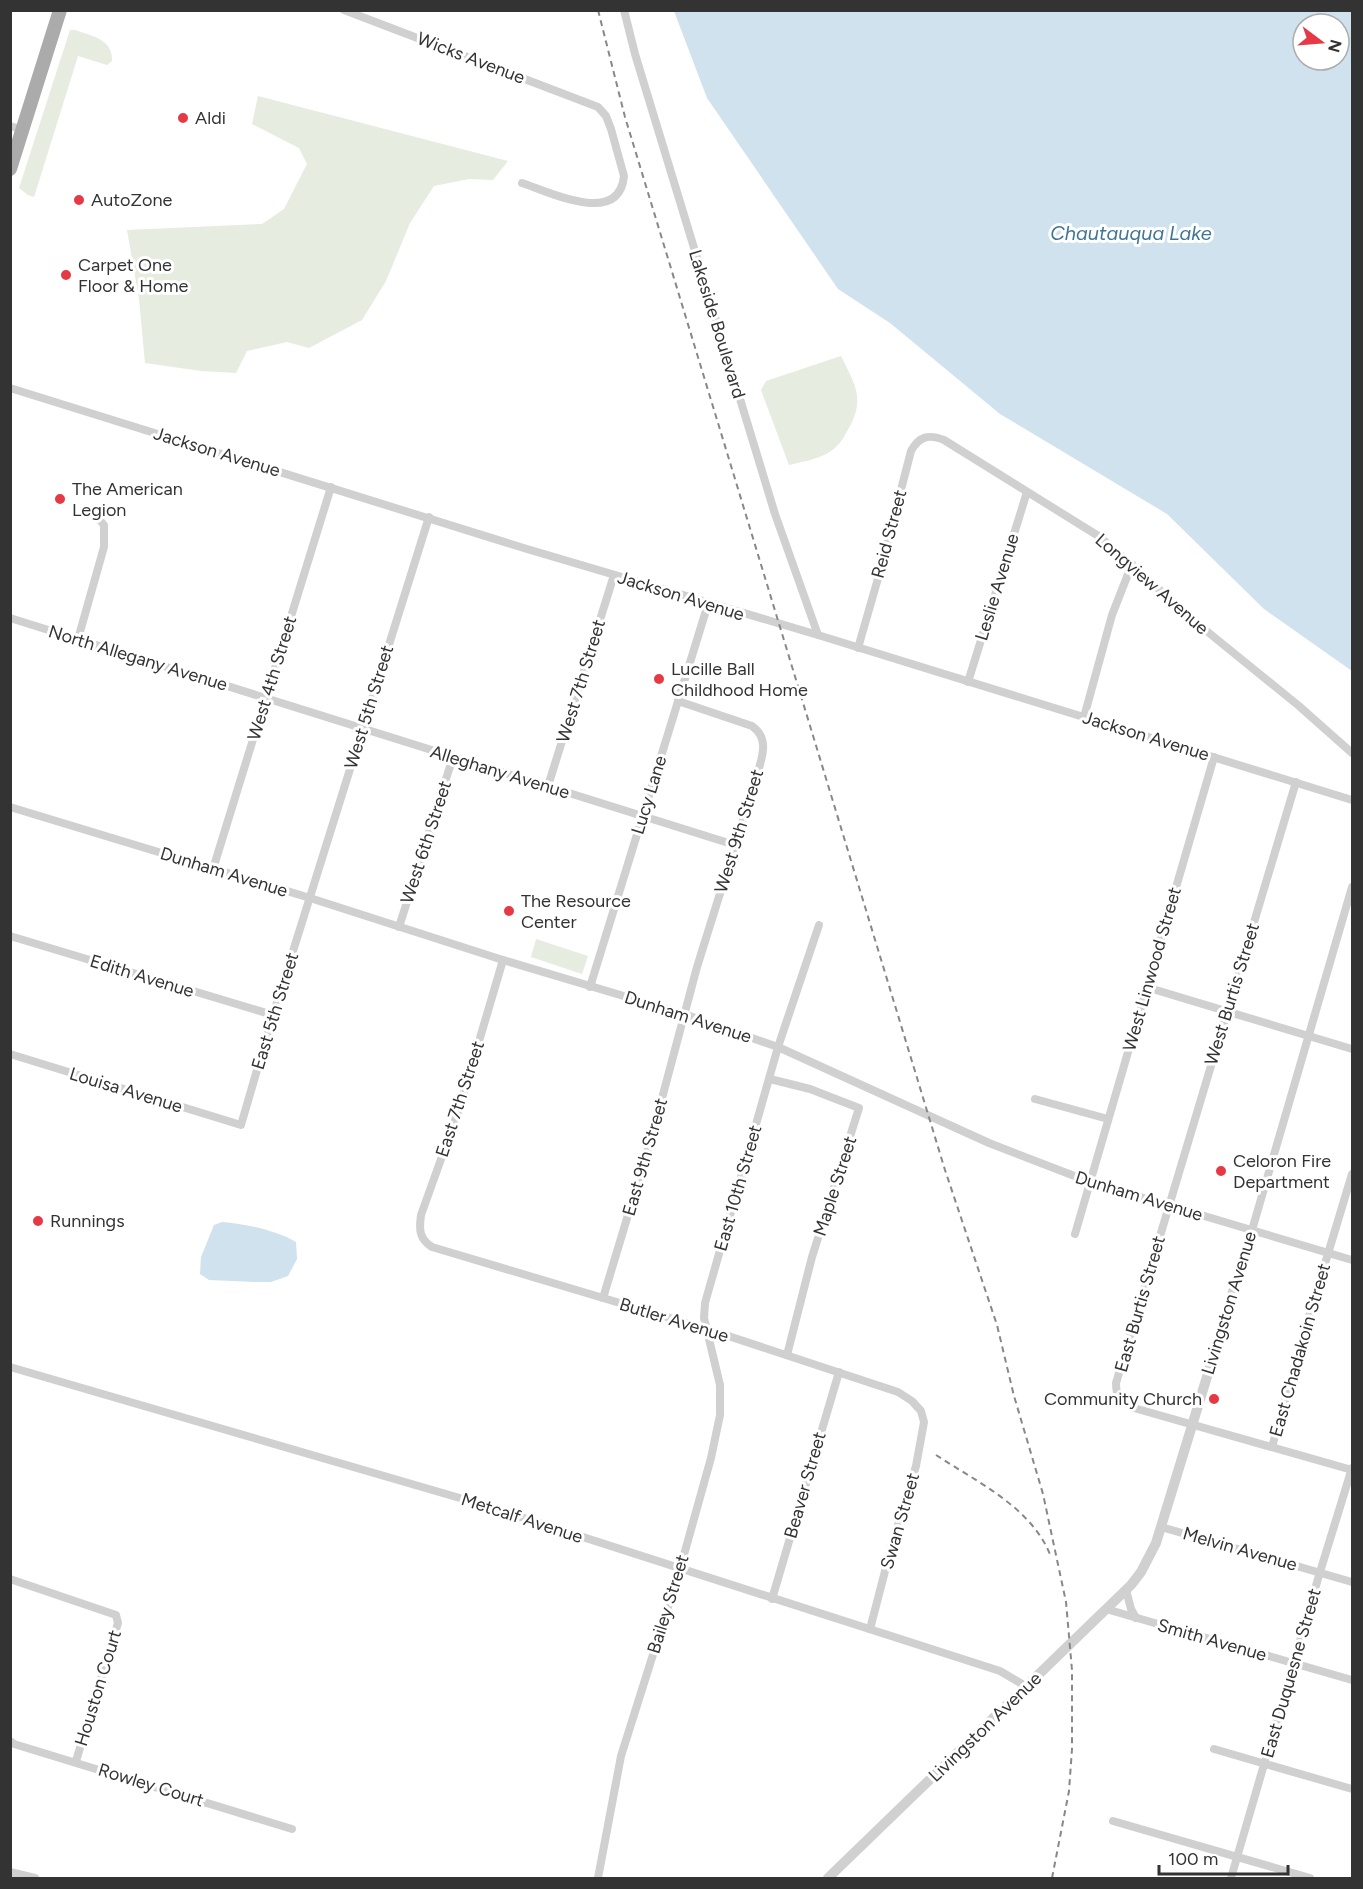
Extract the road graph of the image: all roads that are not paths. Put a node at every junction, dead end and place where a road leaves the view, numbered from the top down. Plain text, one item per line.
1 (344, 10) edge
2 (624, 10) edge
3 (56, 12) edge
4 (17, 128) edge
5 (10, 169) edge
6 (522, 183) dead end
7 (10, 388) edge
8 (936, 437) joint
9 (331, 487) junction
10 (1027, 492) junction
11 (429, 517) junction
12 (98, 518) dead end
13 (1132, 564) junction
14 (614, 575) junction
15 (708, 604) junction
16 (10, 618) edge
17 (818, 636) junction
18 (78, 639) junction
19 (858, 648) junction
20 (968, 682) junction
21 (265, 698) junction
22 (678, 701) junction
23 (1084, 717) junction
24 (362, 728) junction
25 (1353, 753) edge
26 (453, 757) junction
27 (1214, 757) junction
28 (1296, 782) junction
29 (548, 786) junction
30 (1353, 800) edge
31 (10, 807) edge
32 (642, 816) junction
33 (735, 845) junction
34 (213, 869) junction
35 (1353, 887) edge
36 (310, 897) junction
37 (819, 925) dead end
38 (399, 927) junction
39 (10, 936) edge
40 (503, 960) junction
41 (591, 987) junction
42 (1146, 987) junction
43 (1227, 1012) junction
44 (684, 1014) junction
45 (273, 1015) junction
46 (1309, 1036) junction
47 (778, 1047) junction
48 (1353, 1048) edge
49 (10, 1054) edge
50 (770, 1079) junction
51 (1035, 1099) dead end
52 (1108, 1119) junction
53 (241, 1125) joint
54 (1353, 1174) edge
55 (1090, 1182) junction
56 (1169, 1205) junction
57 (1251, 1230) junction
58 (1075, 1234) dead end
59 (422, 1238) joint
60 (1328, 1253) junction
61 (1353, 1260) edge
62 (603, 1298) junction
63 (707, 1329) junction
64 (787, 1355) junction
65 (10, 1367) edge
66 (839, 1372) junction
67 (921, 1412) joint
68 (1192, 1424) junction
69 (1272, 1447) junction
70 (1352, 1469) edge
71 (1161, 1527) junction
72 (680, 1569) junction
73 (1320, 1572) junction
74 (10, 1579) edge
75 (1353, 1582) edge
76 (1126, 1590) junction
77 (772, 1599) junction
78 (1106, 1609) junction
79 (1136, 1618) junction
80 (870, 1629) junction
81 (1293, 1663) junction
82 (1353, 1680) edge
83 (1027, 1687) junction
84 (10, 1741) edge
85 (1214, 1749) dead end
86 (76, 1761) junction
87 (1264, 1764) junction
88 (1353, 1789) edge
89 (1113, 1821) dead end
90 (292, 1829) dead end
91 (1237, 1858) junction
92 (10, 1872) edge
93 (34, 1878) edge
94 (598, 1878) edge
95 (828, 1878) edge
96 (1231, 1878) edge
97 (1310, 1878) edge

1 - 6 street, Wicks Avenue
2 - 17 street, Lakeside Boulevard
3 - 4 main road
4 - 5 main road
7 - 9 street, Jackson Avenue
8 - 10 street, Longview Avenue
8 - 19 street, Reid Street
9 - 11 street, Jackson Avenue
9 - 21 street, West 4th Street
10 - 13 street, Longview Avenue
10 - 20 street, Leslie Avenue
11 - 14 street, Jackson Avenue
11 - 24 street, West 5th Street
12 - 18 street
13 - 23 street
13 - 25 street, Longview Avenue
14 - 15 street, Jackson Avenue
14 - 29 street, West 7th Street
15 - 17 street, Jackson Avenue
15 - 22 street, Lucy Lane
16 - 18 street, North Allegany Avenue
17 - 19 street, Jackson Avenue
18 - 21 street, North Allegany Avenue
19 - 20 street, Jackson Avenue
20 - 23 street, Jackson Avenue
21 - 24 street, Alleghany Avenue
21 - 34 street, West 4th Street
22 - 32 street, Lucy Lane
22 - 33 street, West 9th Street
23 - 27 street, Jackson Avenue
24 - 26 street, Alleghany Avenue
24 - 36 street, West 5th Street
26 - 29 street, Alleghany Avenue
26 - 38 street, West 6th Street
27 - 28 street, Jackson Avenue
27 - 42 street, West Linwood Street
28 - 30 street, Jackson Avenue
28 - 43 street, West Burtis Street
29 - 32 street, Alleghany Avenue
31 - 34 street, Dunham Avenue
32 - 33 street, Alleghany Avenue
32 - 41 street, Lucy Lane
33 - 44 street, West 9th Street
34 - 36 street, Dunham Avenue
35 - 46 street, Livingston Avenue
36 - 38 street, Dunham Avenue
36 - 45 street, East 5th Street
37 - 47 street, East 10th Street
38 - 40 street, Dunham Avenue
39 - 45 street, Edith Avenue
40 - 41 street, Dunham Avenue
40 - 59 street, East 7th Street
41 - 44 street, Dunham Avenue
42 - 43 street
42 - 52 street, West Linwood Street
43 - 46 street
43 - 56 street, West Burtis Street
44 - 47 street, Dunham Avenue
44 - 62 street, East 9th Street
45 - 53 street, East 5th Street
46 - 48 street
46 - 57 street, Livingston Avenue
47 - 50 street, East 10th Street
47 - 55 street, Dunham Avenue
49 - 53 street, Louisa Avenue
50 - 63 street, East 10th Street
50 - 64 street, Maple Street
51 - 52 street
52 - 55 street, West Linwood Street
54 - 60 street, East Chadakoin Street
55 - 56 street, Dunham Avenue
55 - 58 street, West Linwood Street
56 - 57 street, Dunham Avenue
56 - 68 street, East Burtis Street
57 - 60 street, Dunham Avenue
57 - 68 street, Livingston Avenue
59 - 62 street, Butler Avenue
60 - 61 street, Dunham Avenue
60 - 69 street, East Chadakoin Street
62 - 63 street, Butler Avenue
63 - 64 street, Butler Avenue
63 - 72 street, Bailey Street
64 - 66 street, Butler Avenue
65 - 72 street, Metcalf Avenue
66 - 67 street, Butler Avenue
66 - 77 street, Beaver Street
67 - 80 street, Swan Street
68 - 69 street
68 - 71 street, Livingston Avenue
69 - 70 street
70 - 73 street, East Duquesne Street
71 - 73 street, Melvin Avenue
71 - 76 street, Livingston Avenue
72 - 77 street, Metcalf Avenue
72 - 94 street, Bailey Street
73 - 75 street, Melvin Avenue
73 - 81 street, East Duquesne Street
74 - 86 street, Houston Court
76 - 78 street, Livingston Avenue
76 - 79 street
77 - 80 street, Metcalf Avenue
78 - 79 street, Smith Avenue
78 - 83 street, Livingston Avenue
79 - 81 street, Smith Avenue
80 - 83 street, Metcalf Avenue
81 - 82 street, Smith Avenue
81 - 87 street, East Duquesne Street
83 - 95 street, Livingston Avenue
84 - 86 street, Rowley Court
85 - 87 street
86 - 90 street, Rowley Court
87 - 88 street
87 - 91 street, East Duquesne Street
89 - 91 street
91 - 96 street, East Duquesne Street
91 - 97 street
92 - 93 street

